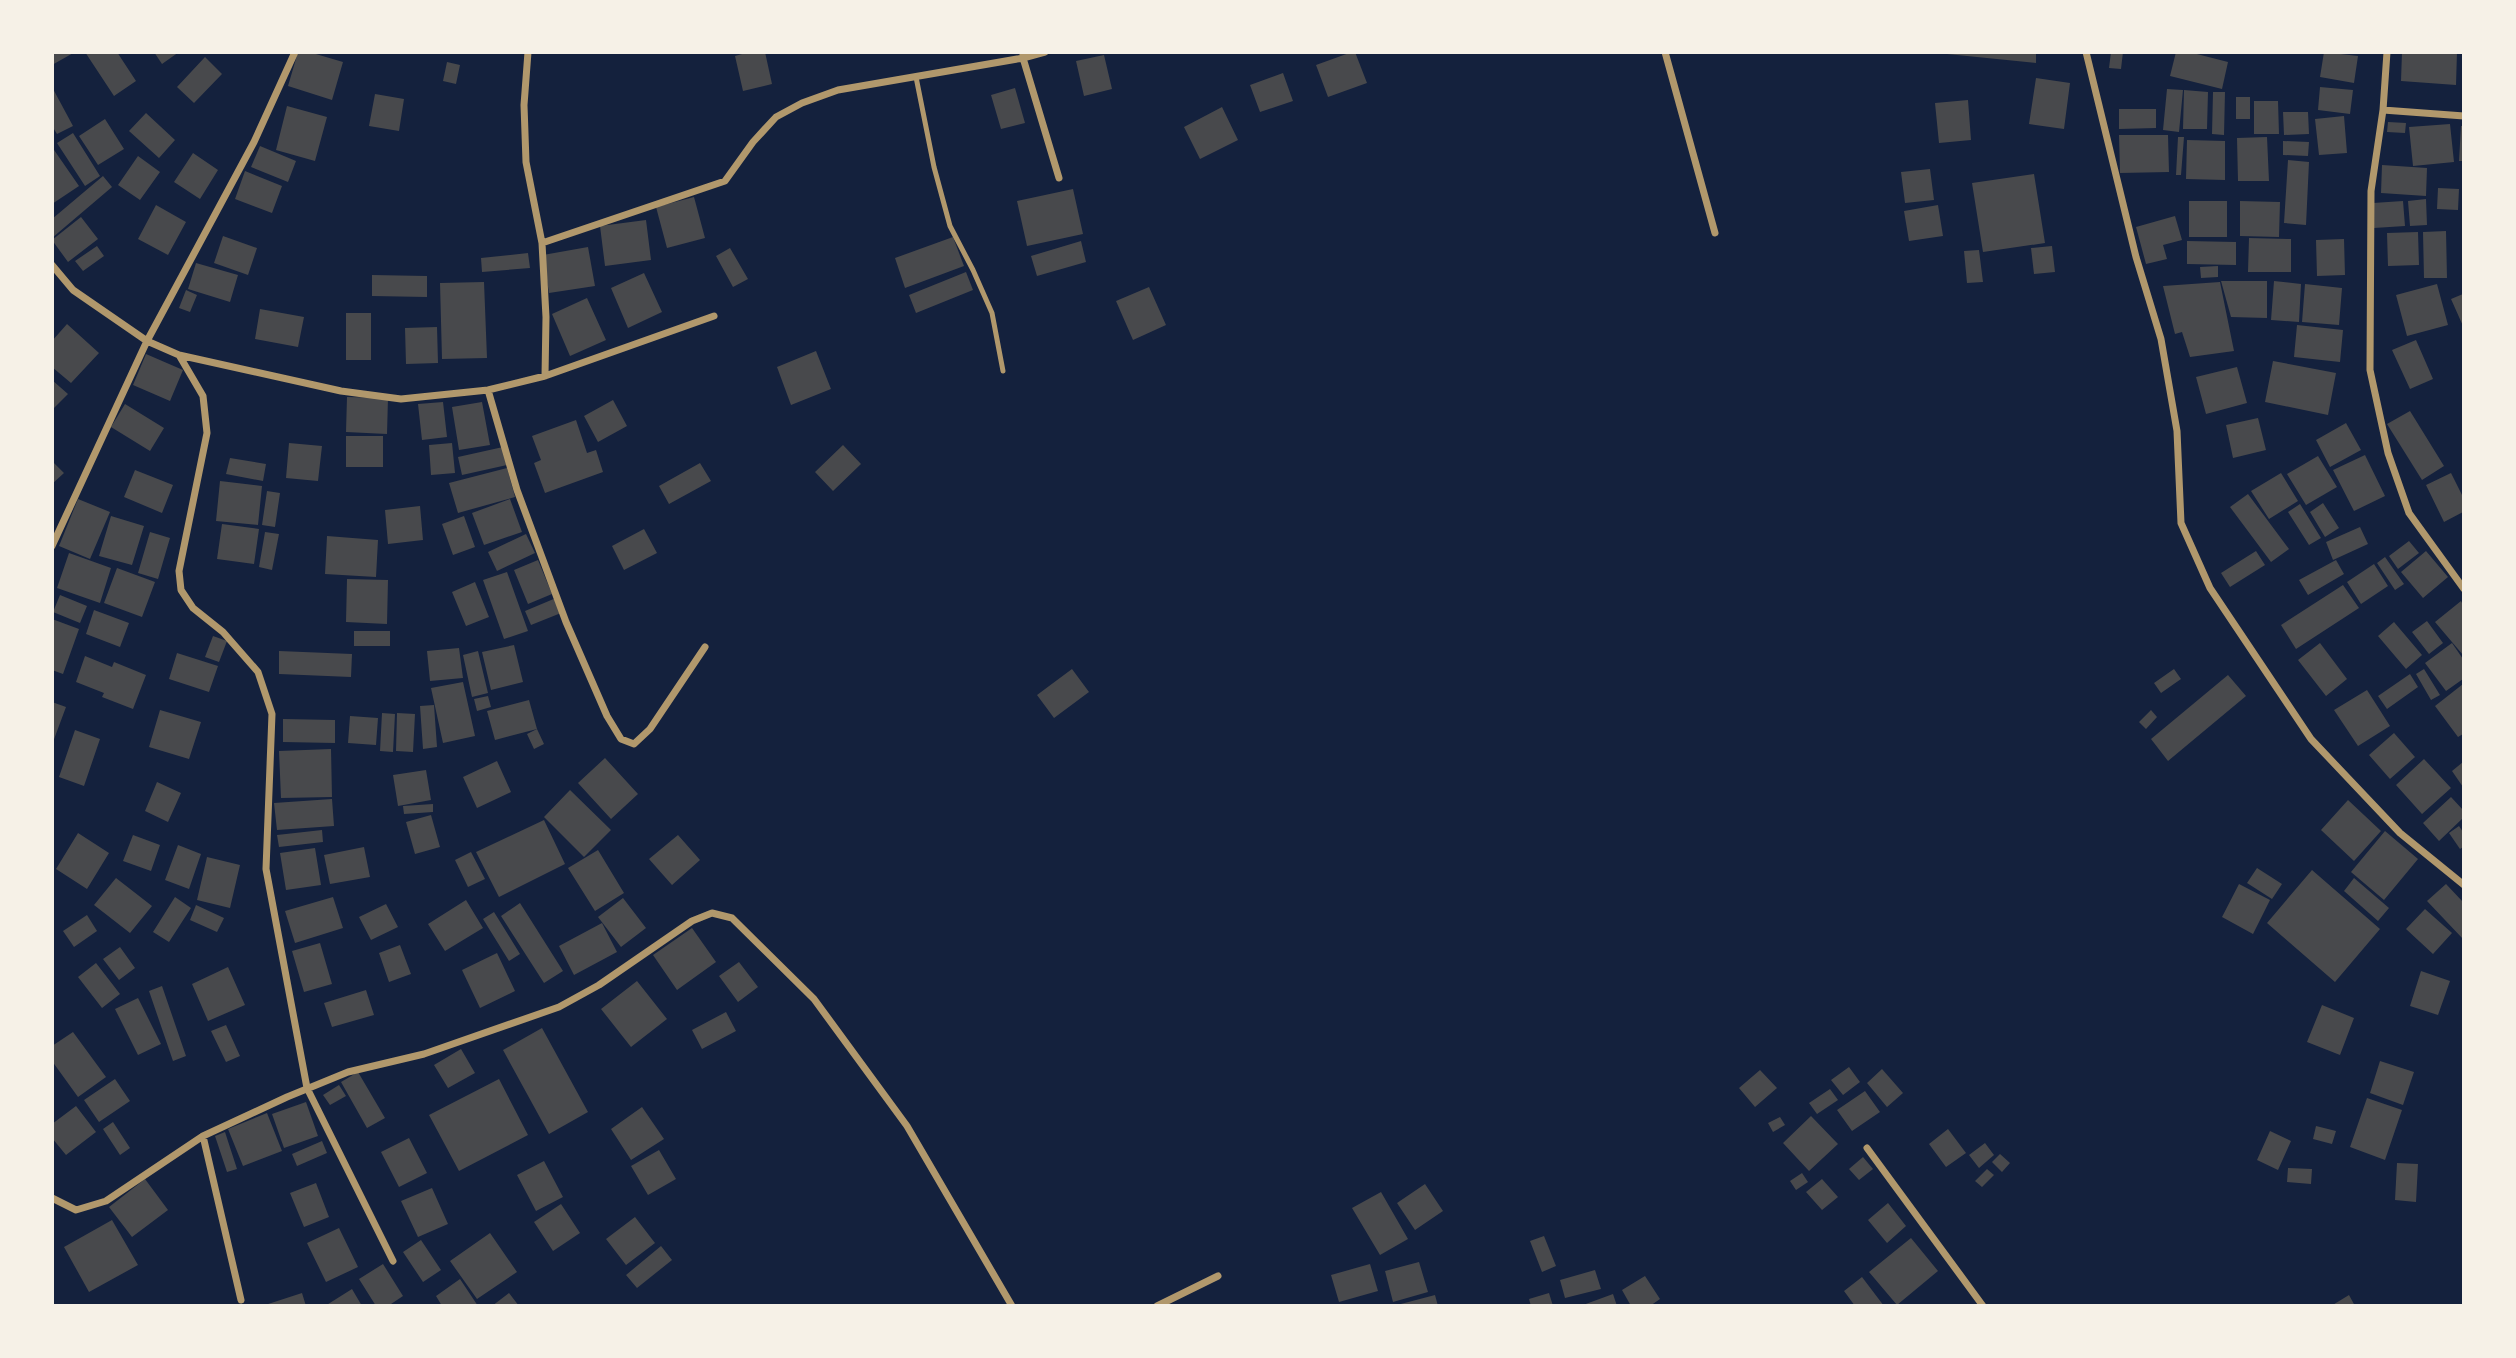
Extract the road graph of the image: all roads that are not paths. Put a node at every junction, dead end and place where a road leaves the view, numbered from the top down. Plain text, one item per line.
1 (295, 52) edge
2 (528, 52) edge
3 (1045, 52) edge
4 (1665, 52) edge
5 (2086, 52) edge
6 (2387, 52) edge
7 (1023, 55) edge
8 (916, 77) junction
9 (2383, 110) junction
10 (2463, 116) edge
11 (1059, 178) dead end
12 (1715, 233) dead end
13 (541, 243) junction
14 (52, 265) edge
15 (714, 316) dead end
16 (147, 341) junction
17 (179, 355) junction
18 (1003, 371) dead end
19 (545, 376) junction
20 (488, 390) junction
21 (52, 546) edge
22 (2463, 589) edge
23 (705, 646) dead end
24 (2463, 885) edge
25 (307, 1088) junction
26 (203, 1136) junction
27 (1867, 1148) dead end
28 (52, 1198) edge
29 (393, 1261) dead end
30 (1218, 1276) dead end
31 (241, 1300) dead end
32 (1012, 1306) edge
33 (1157, 1306) edge
34 (1983, 1306) edge

1 - 16 street
2 - 13 street
3 - 7 street
4 - 12 street
5 - 24 street
6 - 9 street
7 - 8 street
7 - 11 street
8 - 13 street
8 - 18 lane
9 - 10 street
9 - 22 street
13 - 19 street
14 - 16 street
15 - 19 street
16 - 17 street
16 - 21 street
17 - 20 street
17 - 25 street
19 - 20 street
20 - 23 street
25 - 26 street
25 - 29 street
25 - 32 street
26 - 28 street
26 - 31 street
27 - 34 street
30 - 33 street

